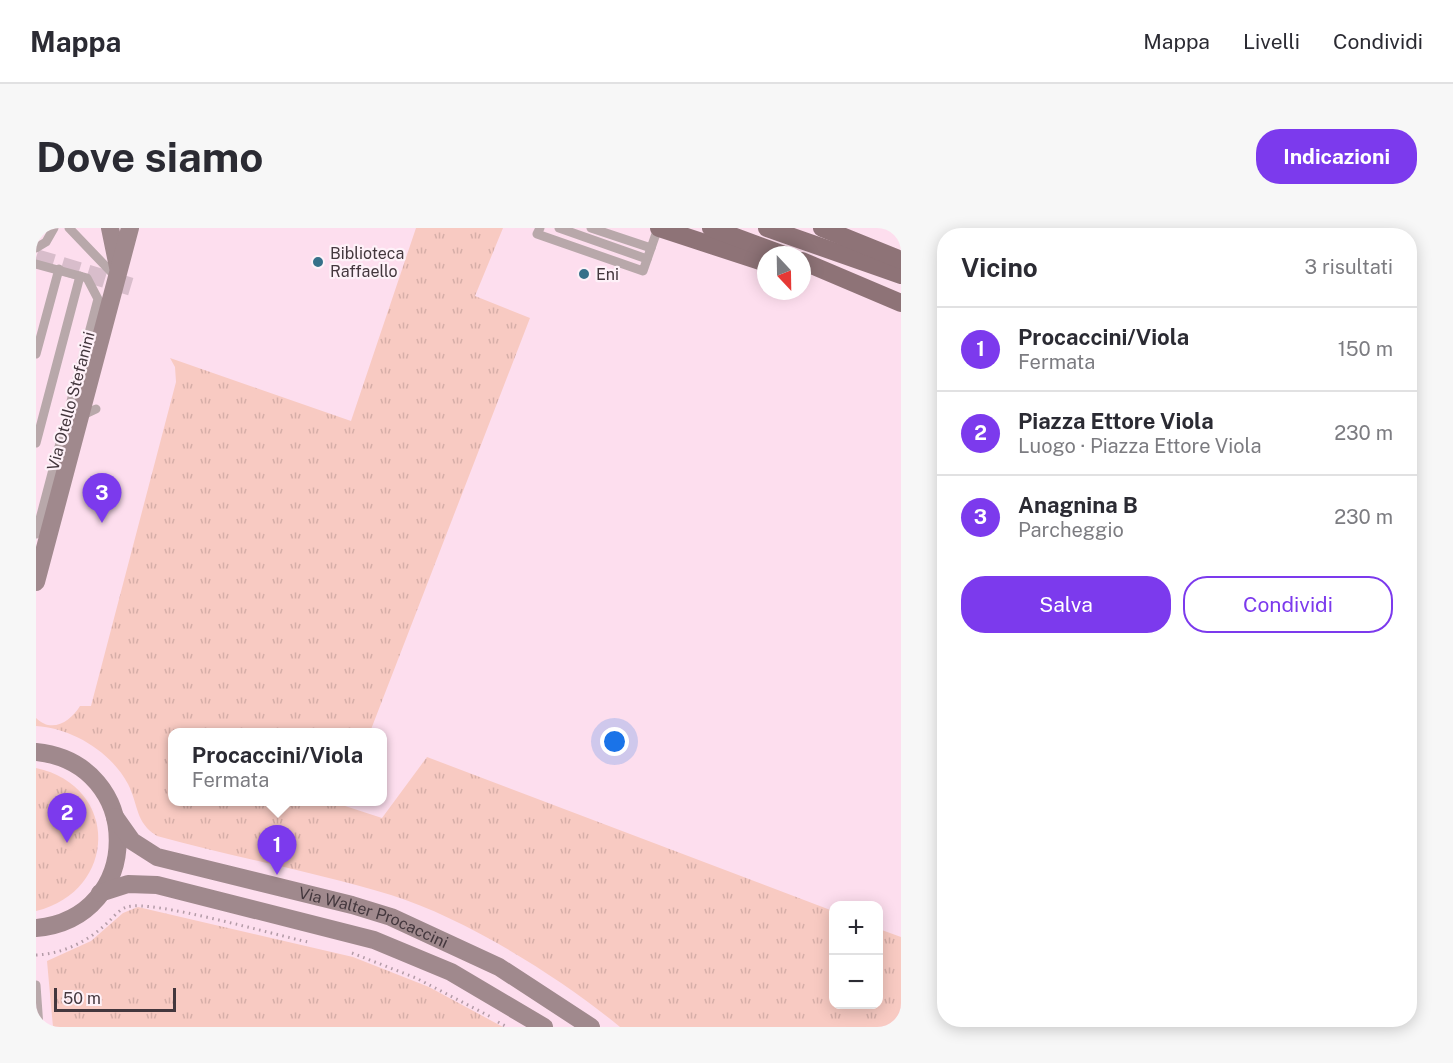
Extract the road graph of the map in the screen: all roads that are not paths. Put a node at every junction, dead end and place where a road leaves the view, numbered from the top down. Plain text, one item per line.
1 (54, 228) edge
2 (69, 228) edge
3 (110, 228) edge
4 (130, 228) edge
5 (540, 228) edge
6 (559, 228) edge
7 (591, 228) edge
8 (659, 228) edge
9 (711, 228) edge
10 (767, 228) edge
11 (822, 228) edge
12 (760, 246) edge
13 (36, 248) edge
14 (651, 248) junction
15 (647, 259) junction
16 (757, 260) edge
17 (901, 260) edge
18 (36, 264) edge
19 (811, 265) edge
20 (58, 269) junction
21 (117, 272) junction
22 (901, 275) edge
23 (80, 276) junction
24 (811, 278) edge
25 (901, 305) edge
26 (36, 354) edge
27 (36, 443) edge
28 (36, 534) edge
29 (36, 582) edge
30 (36, 752) edge
31 (116, 817) junction
32 (100, 893) junction
33 (36, 928) edge
34 (36, 985) edge
35 (39, 1027) edge
36 (544, 1027) edge
37 (591, 1027) edge

1 - 13 lane
2 - 21 lane
3 - 21 street, Via Otello Stefanini
4 - 21 street
5 - 15 lane
6 - 15 lane
7 - 14 lane
8 - 14 lane
8 - 16 main road
9 - 12 main road
10 - 22 main road
11 - 17 main road
14 - 15 lane
18 - 20 lane
19 - 25 main road
20 - 23 lane
20 - 26 lane
21 - 29 street, Via Otello Stefanini
23 - 27 lane
23 - 28 lane, Via Otello Stefanini
24 - 25 main road
30 - 31 street, Via Walter Procaccini
31 - 32 street
31 - 37 street, Via Walter Procaccini
32 - 33 street
32 - 36 street, Via Walter Procaccini
34 - 35 lane

